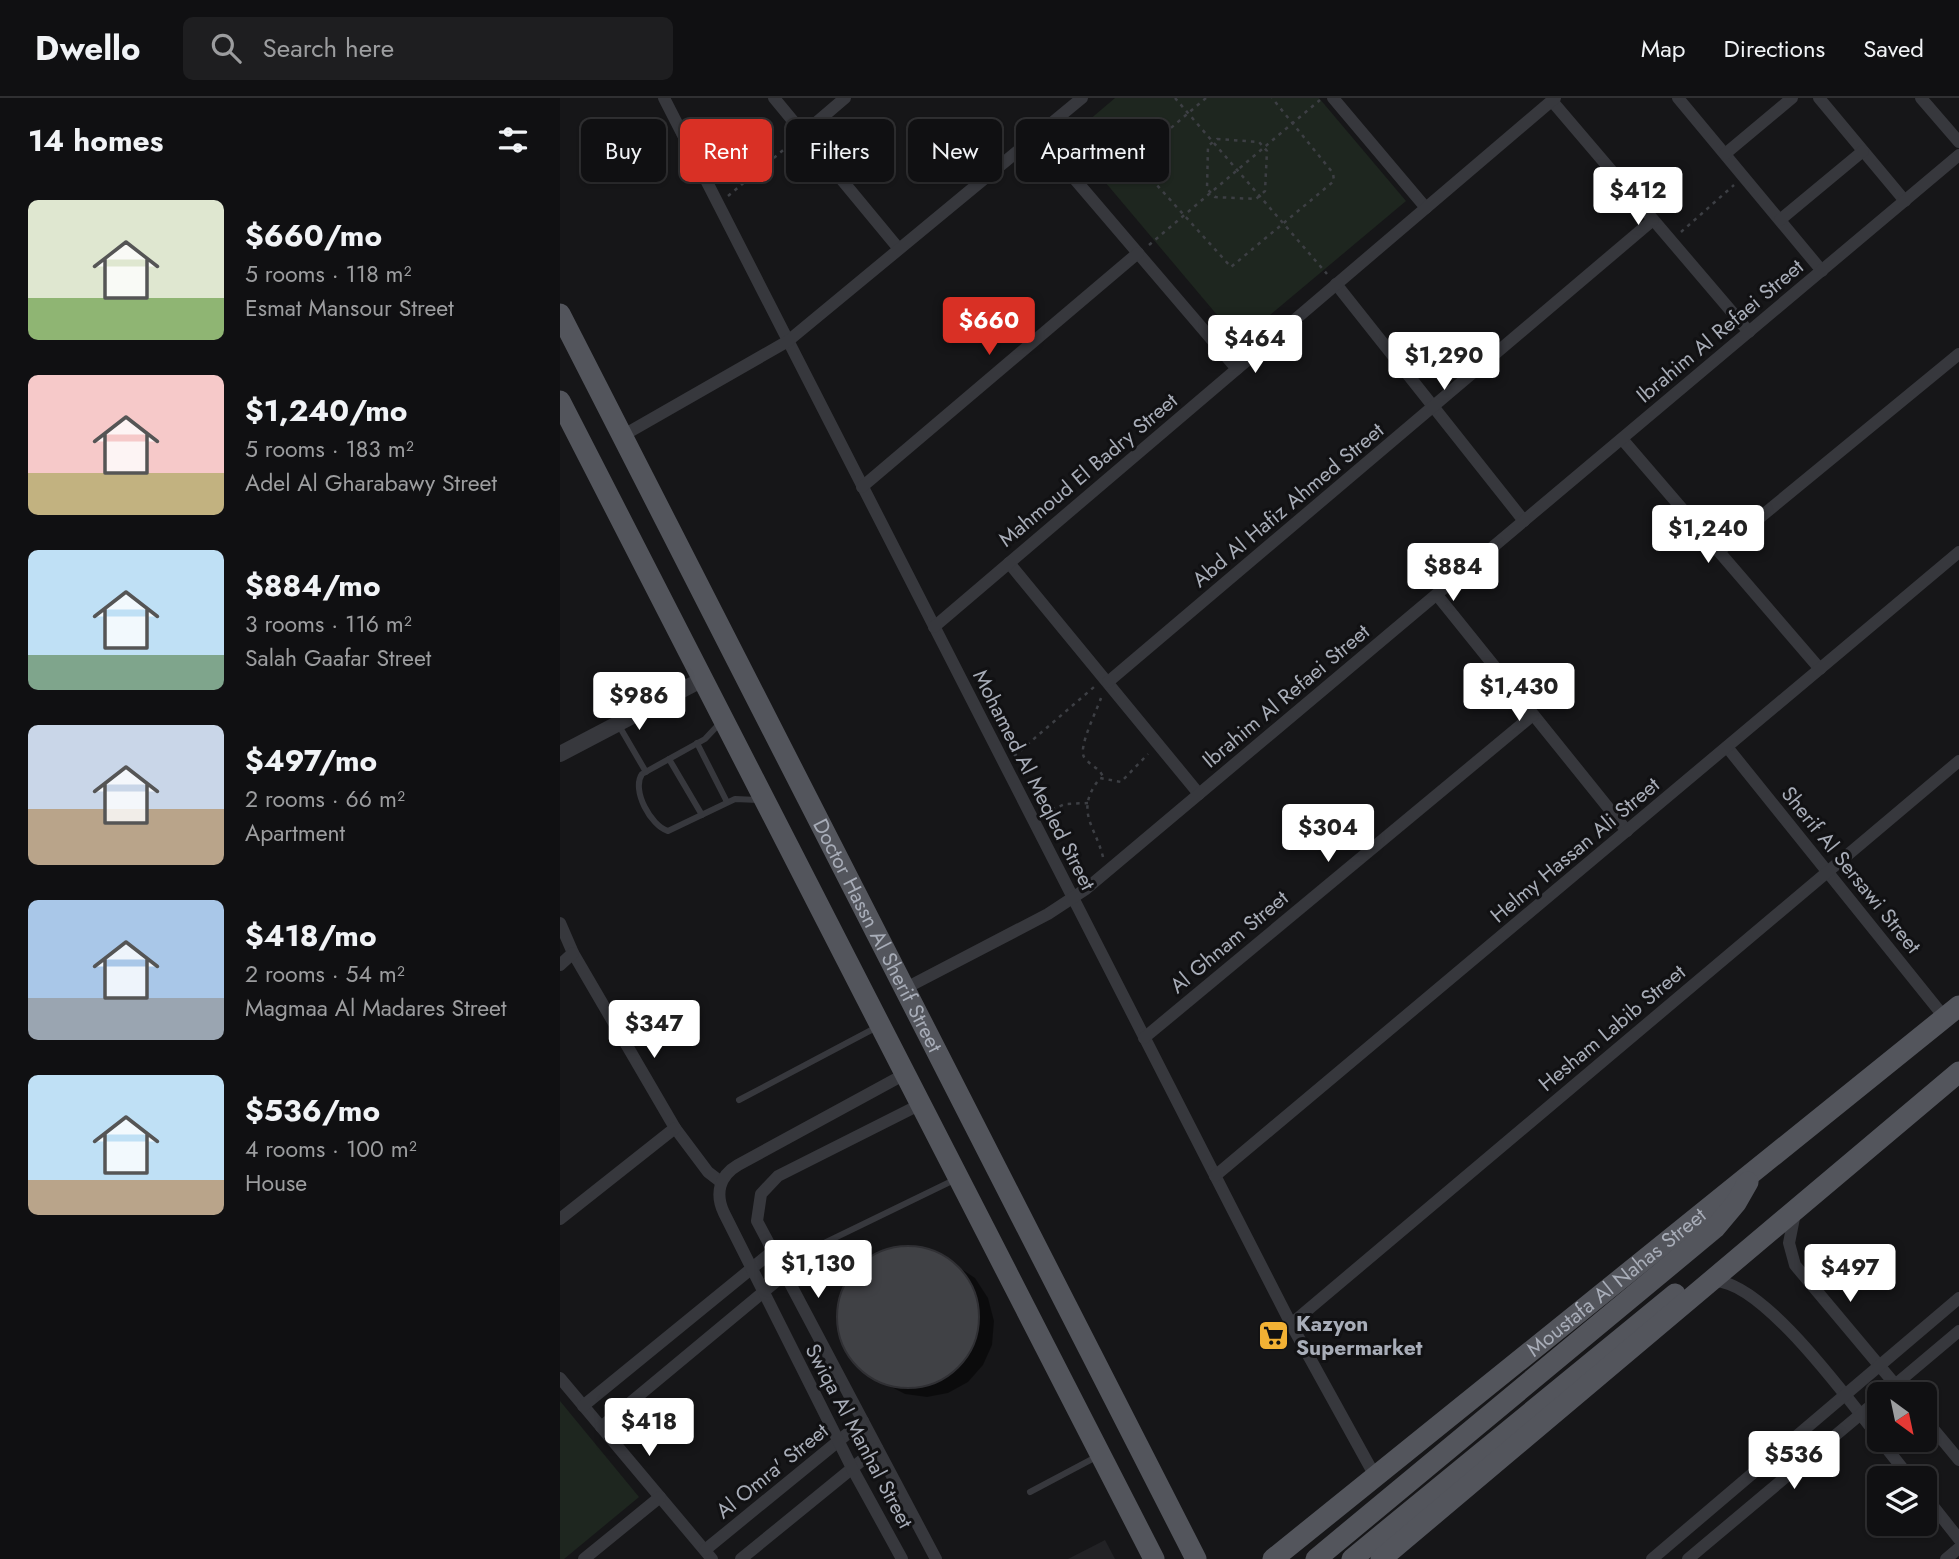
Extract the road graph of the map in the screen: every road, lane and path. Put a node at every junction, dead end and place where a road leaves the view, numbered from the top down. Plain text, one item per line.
1 (664, 98) edge
2 (775, 98) edge
3 (845, 98) edge
4 (1082, 98) edge
5 (1175, 98) edge
6 (1206, 98) edge
7 (1272, 98) edge
8 (1322, 98) edge
9 (1334, 98) edge
10 (1678, 98) edge
11 (1792, 98) edge
12 (1819, 98) edge
13 (1921, 98) edge
14 (1553, 99) edge
15 (1188, 114) junction
16 (792, 119) edge
17 (820, 119) edge
18 (1056, 119) edge
19 (1292, 124) junction
20 (1213, 142) junction
21 (1959, 142) edge
22 (786, 148) edge
23 (1264, 148) junction
24 (1863, 150) junction
25 (1016, 152) edge
26 (1725, 154) junction
27 (1959, 155) edge
28 (1237, 170) junction
29 (1744, 177) junction
30 (844, 182) edge
31 (1077, 182) edge
32 (1210, 193) junction
33 (1259, 195) junction
34 (1905, 201) junction
35 (718, 204) junction
36 (1426, 208) junction
37 (1183, 216) junction
38 (1653, 220) junction
39 (1780, 220) junction
40 (1284, 224) junction
41 (1671, 241) junction
42 (899, 249) junction
43 (1138, 253) junction
44 (1822, 271) junction
45 (1336, 285) junction
46 (563, 325) edge
47 (1749, 332) junction
48 (788, 341) junction
49 (1959, 354) edge
50 (1237, 369) junction
51 (560, 401) edge
52 (1434, 406) junction
53 (622, 436) junction
54 (1622, 439) junction
55 (862, 487) junction
56 (1524, 521) junction
57 (672, 534) junction
58 (1719, 551) junction
59 (1959, 552) edge
60 (638, 553) junction
61 (1009, 563) junction
62 (1437, 595) junction
63 (934, 627) junction
64 (1820, 669) junction
65 (703, 679) junction
66 (1106, 680) junction
67 (1533, 715) junction
68 (722, 718) junction
69 (617, 723) junction
70 (697, 743) junction
71 (1158, 744) junction
72 (1727, 747) junction
73 (560, 754) edge
74 (669, 759) junction
75 (1959, 761) edge
76 (1004, 764) junction
77 (646, 772) junction
78 (1103, 777) junction
79 (1199, 794) junction
80 (727, 802) junction
81 (766, 803) junction
82 (1088, 803) junction
83 (702, 815) junction
84 (1034, 822) junction
85 (1627, 831) junction
86 (1827, 872) junction
87 (1102, 876) junction
88 (1073, 899) junction
89 (560, 923) edge
90 (573, 953) junction
91 (560, 965) edge
92 (904, 989) junction
93 (1952, 1012) edge
94 (880, 1025) junction
95 (1144, 1038) junction
96 (1959, 1072) edge
97 (905, 1074) junction
98 (739, 1100) dead end
99 (921, 1104) junction
100 (675, 1128) junction
101 (1752, 1173) junction
102 (1215, 1176) junction
103 (958, 1178) junction
104 (721, 1182) junction
105 (1795, 1212) junction
106 (560, 1219) edge
107 (773, 1251) junction
108 (752, 1268) junction
109 (783, 1270) junction
110 (1713, 1281) junction
111 (764, 1292) junction
112 (1959, 1298) edge
113 (1291, 1324) junction
114 (1959, 1331) edge
115 (1879, 1365) junction
116 (560, 1378) edge
117 (1893, 1382) edge
118 (1908, 1382) edge
119 (1844, 1394) junction
120 (583, 1406) junction
121 (1867, 1407) edge
122 (1859, 1414) junction
123 (863, 1421) junction
124 (1867, 1424) edge
125 (601, 1427) junction
126 (1937, 1433) edge
127 (839, 1441) junction
128 (877, 1448) junction
129 (1890, 1452) edge
130 (1101, 1454) junction
131 (1959, 1460) edge
132 (1901, 1466) edge
133 (852, 1468) junction
134 (1375, 1476) junction
135 (1030, 1492) dead end
136 (660, 1496) junction
137 (1937, 1511) edge
138 (1299, 1538) junction
139 (1959, 1539) edge
140 (1959, 1548) edge
141 (708, 1555) edge
142 (584, 1559) edge
143 (741, 1559) edge
144 (902, 1559) edge
145 (936, 1559) edge
146 (1154, 1559) edge
147 (1196, 1559) edge
148 (1273, 1559) edge
149 (1290, 1559) edge
150 (1316, 1559) edge
151 (1352, 1559) edge
152 (1381, 1559) edge
153 (1652, 1559) edge
154 (1688, 1559) edge
155 (1946, 1559) edge

1 - 35 street, Mohamed Al Meqled Street
2 - 16 street
3 - 17 street
4 - 18 street
5 - 15 path
6 - 15 path
7 - 19 path
8 - 19 path
9 - 36 street
10 - 26 street
11 - 26 street
12 - 24 street
13 - 21 street
14 - 36 street, Mahmoud El Badry Street
14 - 38 street
15 - 20 path
15 - 37 path
19 - 23 path
19 - 40 path
20 - 23 path
20 - 28 path
20 - 32 path
22 - 35 path
23 - 28 path
23 - 33 path
24 - 34 street
24 - 39 street
25 - 42 street
26 - 29 street
27 - 34 street, Ibrahim Al Refaei Street
28 - 32 path
28 - 33 path
29 - 39 street
29 - 41 path
30 - 42 street
31 - 43 street
32 - 33 path
32 - 37 path
33 - 40 path
34 - 44 street, Ibrahim Al Refaei Street
35 - 48 street, Mohamed Al Meqled Street
36 - 45 street, Mahmoud El Badry Street
37 - 40 path
37 - 43 path
38 - 41 street
38 - 52 street, Abd Al Hafiz Ahmed Street
39 - 44 street
40 - 45 path
41 - 47 street
42 - 48 street
43 - 50 street
43 - 55 street
44 - 47 street, Ibrahim Al Refaei Street
45 - 50 street, Mahmoud El Badry Street
45 - 52 street
46 - 53 main road, Doctor Hassn Al Sherif Street
47 - 54 street, Ibrahim Al Refaei Street
48 - 53 street
48 - 55 street, Mohamed Al Meqled Street
49 - 58 street
50 - 61 street, Mahmoud El Badry Street
51 - 60 main road, Doctor Hassn Al Sherif Street
52 - 56 street
52 - 66 street, Abd Al Hafiz Ahmed Street
53 - 57 main road, Doctor Hassn Al Sherif Street
54 - 56 street, Ibrahim Al Refaei Street
54 - 58 street
55 - 63 street, Mohamed Al Meqled Street
56 - 62 street, Ibrahim Al Refaei Street
57 - 60 main road
57 - 92 main road, Doctor Hassn Al Sherif Street
58 - 64 street
59 - 64 street, Helmy Hassan Ali Street
60 - 65 main road, Doctor Hassn Al Sherif Street
61 - 63 street, Mahmoud El Badry Street
61 - 66 street
62 - 67 street
62 - 79 street, Ibrahim Al Refaei Street
63 - 76 street, Mohamed Al Meqled Street
64 - 72 street, Helmy Hassan Ali Street
65 - 68 main road, Doctor Hassn Al Sherif Street
65 - 69 street
66 - 71 street
66 - 76 path
66 - 78 path
67 - 85 street
67 - 95 street, Al Ghnam Street
68 - 70 lane
68 - 81 main road, Doctor Hassn Al Sherif Street
69 - 73 street
69 - 77 lane
70 - 74 lane
70 - 80 lane
71 - 78 path
71 - 79 street
72 - 85 street, Helmy Hassan Ali Street
72 - 86 street, Sherif Al Sersawi Street
74 - 77 lane
74 - 83 lane
75 - 86 street, Hesham Labib Street
76 - 84 street, Mohamed Al Meqled Street
77 - 83 lane
78 - 82 path
79 - 87 street, Ibrahim Al Refaei Street
80 - 81 lane
80 - 83 lane
81 - 94 main road, Doctor Hassn Al Sherif Street
82 - 84 path
82 - 87 path
84 - 88 street, Mohamed Al Meqled Street
85 - 102 street, Helmy Hassan Ali Street
86 - 93 street, Sherif Al Sersawi Street
86 - 113 street, Hesham Labib Street
87 - 88 street, Ibrahim Al Refaei Street
88 - 92 street, Ibrahim Al Refaei Street
88 - 95 street, Mohamed Al Meqled Street
89 - 90 street
90 - 91 street
90 - 100 street
92 - 147 main road, Doctor Hassn Al Sherif Street
93 - 101 main road, Moustafa Al Nahas Street
94 - 97 main road, Doctor Hassn Al Sherif Street
94 - 98 lane
95 - 102 street, Mohamed Al Meqled Street
96 - 105 main road
97 - 99 main road, Doctor Hassn Al Sherif Street
97 - 104 street
99 - 103 main road, Doctor Hassn Al Sherif Street
99 - 107 street, Swiqa Al Manhal Street
100 - 104 street
100 - 106 street
101 - 134 main road, Moustafa Al Nahas Street
101 - 150 main road
102 - 113 street, Mohamed Al Meqled Street
103 - 109 lane
103 - 130 main road, Doctor Hassn Al Sherif Street
104 - 108 street, Swiqa Al Manhal Street
105 - 110 main road
105 - 115 street
107 - 108 street
107 - 109 street, Swiqa Al Manhal Street
108 - 111 street, Swiqa Al Manhal Street
108 - 120 street
109 - 111 street
109 - 123 street, Swiqa Al Manhal Street
110 - 119 street
110 - 151 main road
110 - 152 main road
111 - 125 street
111 - 127 street, Swiqa Al Manhal Street
112 - 115 street
113 - 134 street, Mohamed Al Meqled Street
114 - 118 street
115 - 117 street
115 - 119 street
116 - 120 street
119 - 122 street
119 - 153 street
120 - 125 street
121 - 122 street
122 - 124 street
122 - 154 street
123 - 127 street, Al Omra' Street
123 - 128 street, Swiqa Al Manhal Street
125 - 136 street
126 - 131 street
127 - 133 street, Swiqa Al Manhal Street
127 - 141 street, Al Omra' Street
128 - 133 street
128 - 145 street, Swiqa Al Manhal Street
129 - 132 street
130 - 135 lane
130 - 146 main road, Doctor Hassn Al Sherif Street
133 - 143 street
133 - 144 street, Swiqa Al Manhal Street
134 - 138 main road, Moustafa Al Nahas Street
136 - 141 street
136 - 142 street
137 - 139 street
138 - 148 main road, Moustafa Al Nahas Street
138 - 149 main road
140 - 155 street

